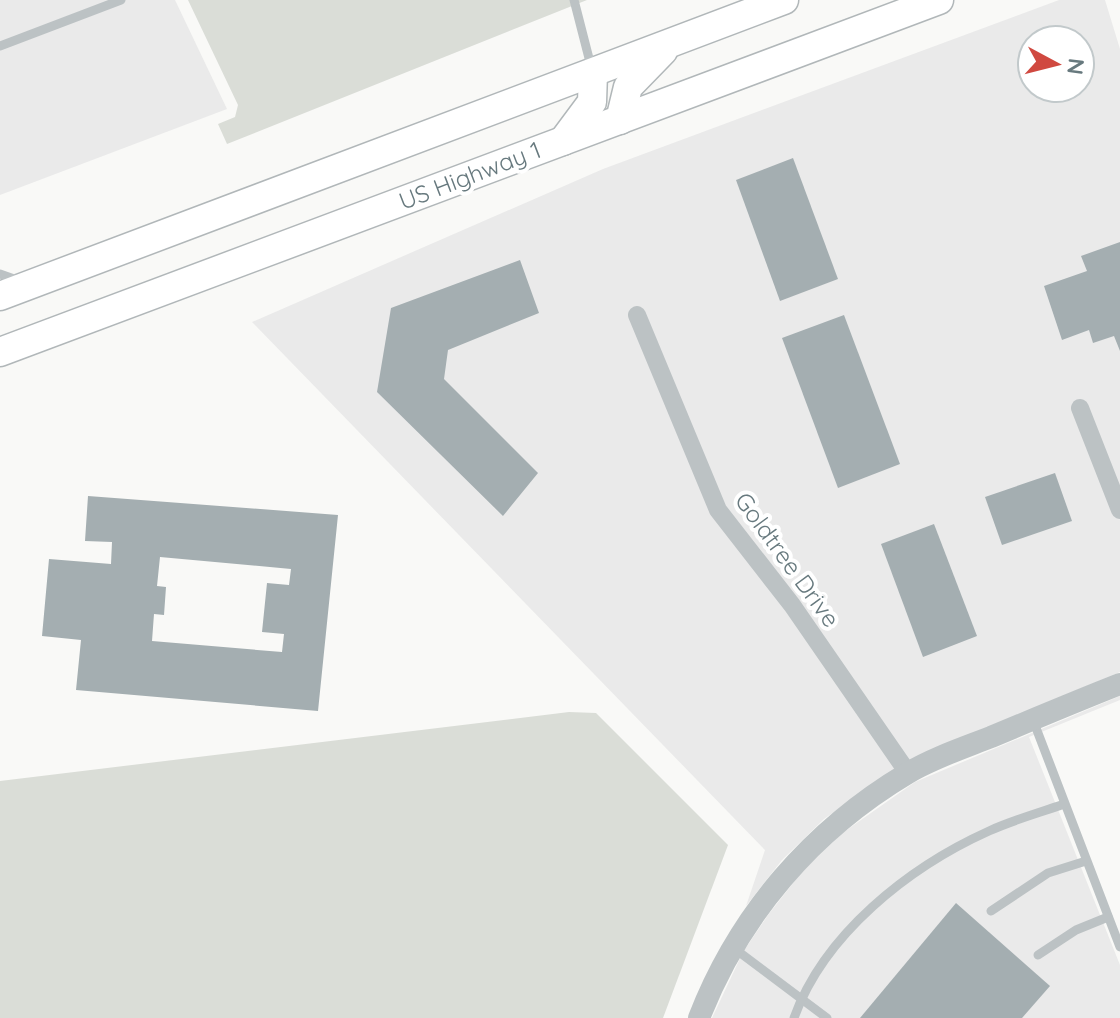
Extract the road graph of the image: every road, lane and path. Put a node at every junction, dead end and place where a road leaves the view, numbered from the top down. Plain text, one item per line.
1 (121, 0) edge
2 (784, 0) edge
3 (939, 0) edge
4 (573, 1) edge
5 (98, 5) edge
6 (672, 42) junction
7 (0, 46) edge
8 (593, 73) junction
9 (620, 120) junction
10 (562, 142) junction
11 (0, 274) edge
12 (32, 283) junction
13 (0, 296) edge
14 (637, 315) dead end
15 (0, 352) edge
16 (1080, 408) dead end
17 (1120, 510) edge
18 (1120, 684) edge
19 (1033, 720) junction
20 (908, 773) junction
21 (1064, 804) junction
22 (1086, 861) junction
23 (991, 911) dead end
24 (1108, 917) junction
25 (732, 947) junction
26 (1120, 947) edge
27 (1038, 955) dead end
28 (801, 999) junction
29 (699, 1018) edge
30 (794, 1018) edge
31 (827, 1018) edge

1 - 5 lane
2 - 6 main road
3 - 9 main road, US Highway 1
4 - 8 lane
5 - 7 lane
6 - 8 main road
6 - 9 main road
8 - 10 main road
8 - 12 main road
9 - 10 main road, US Highway 1
10 - 15 main road, US Highway 1
11 - 12 lane
12 - 13 main road
14 - 20 street, Goldtree Drive
16 - 17 street
18 - 19 street
19 - 20 street
19 - 21 lane
20 - 25 street
21 - 22 lane
21 - 28 lane
22 - 23 lane
22 - 24 lane
24 - 26 lane
24 - 27 lane
25 - 28 lane
25 - 29 street
28 - 30 lane
28 - 31 lane

